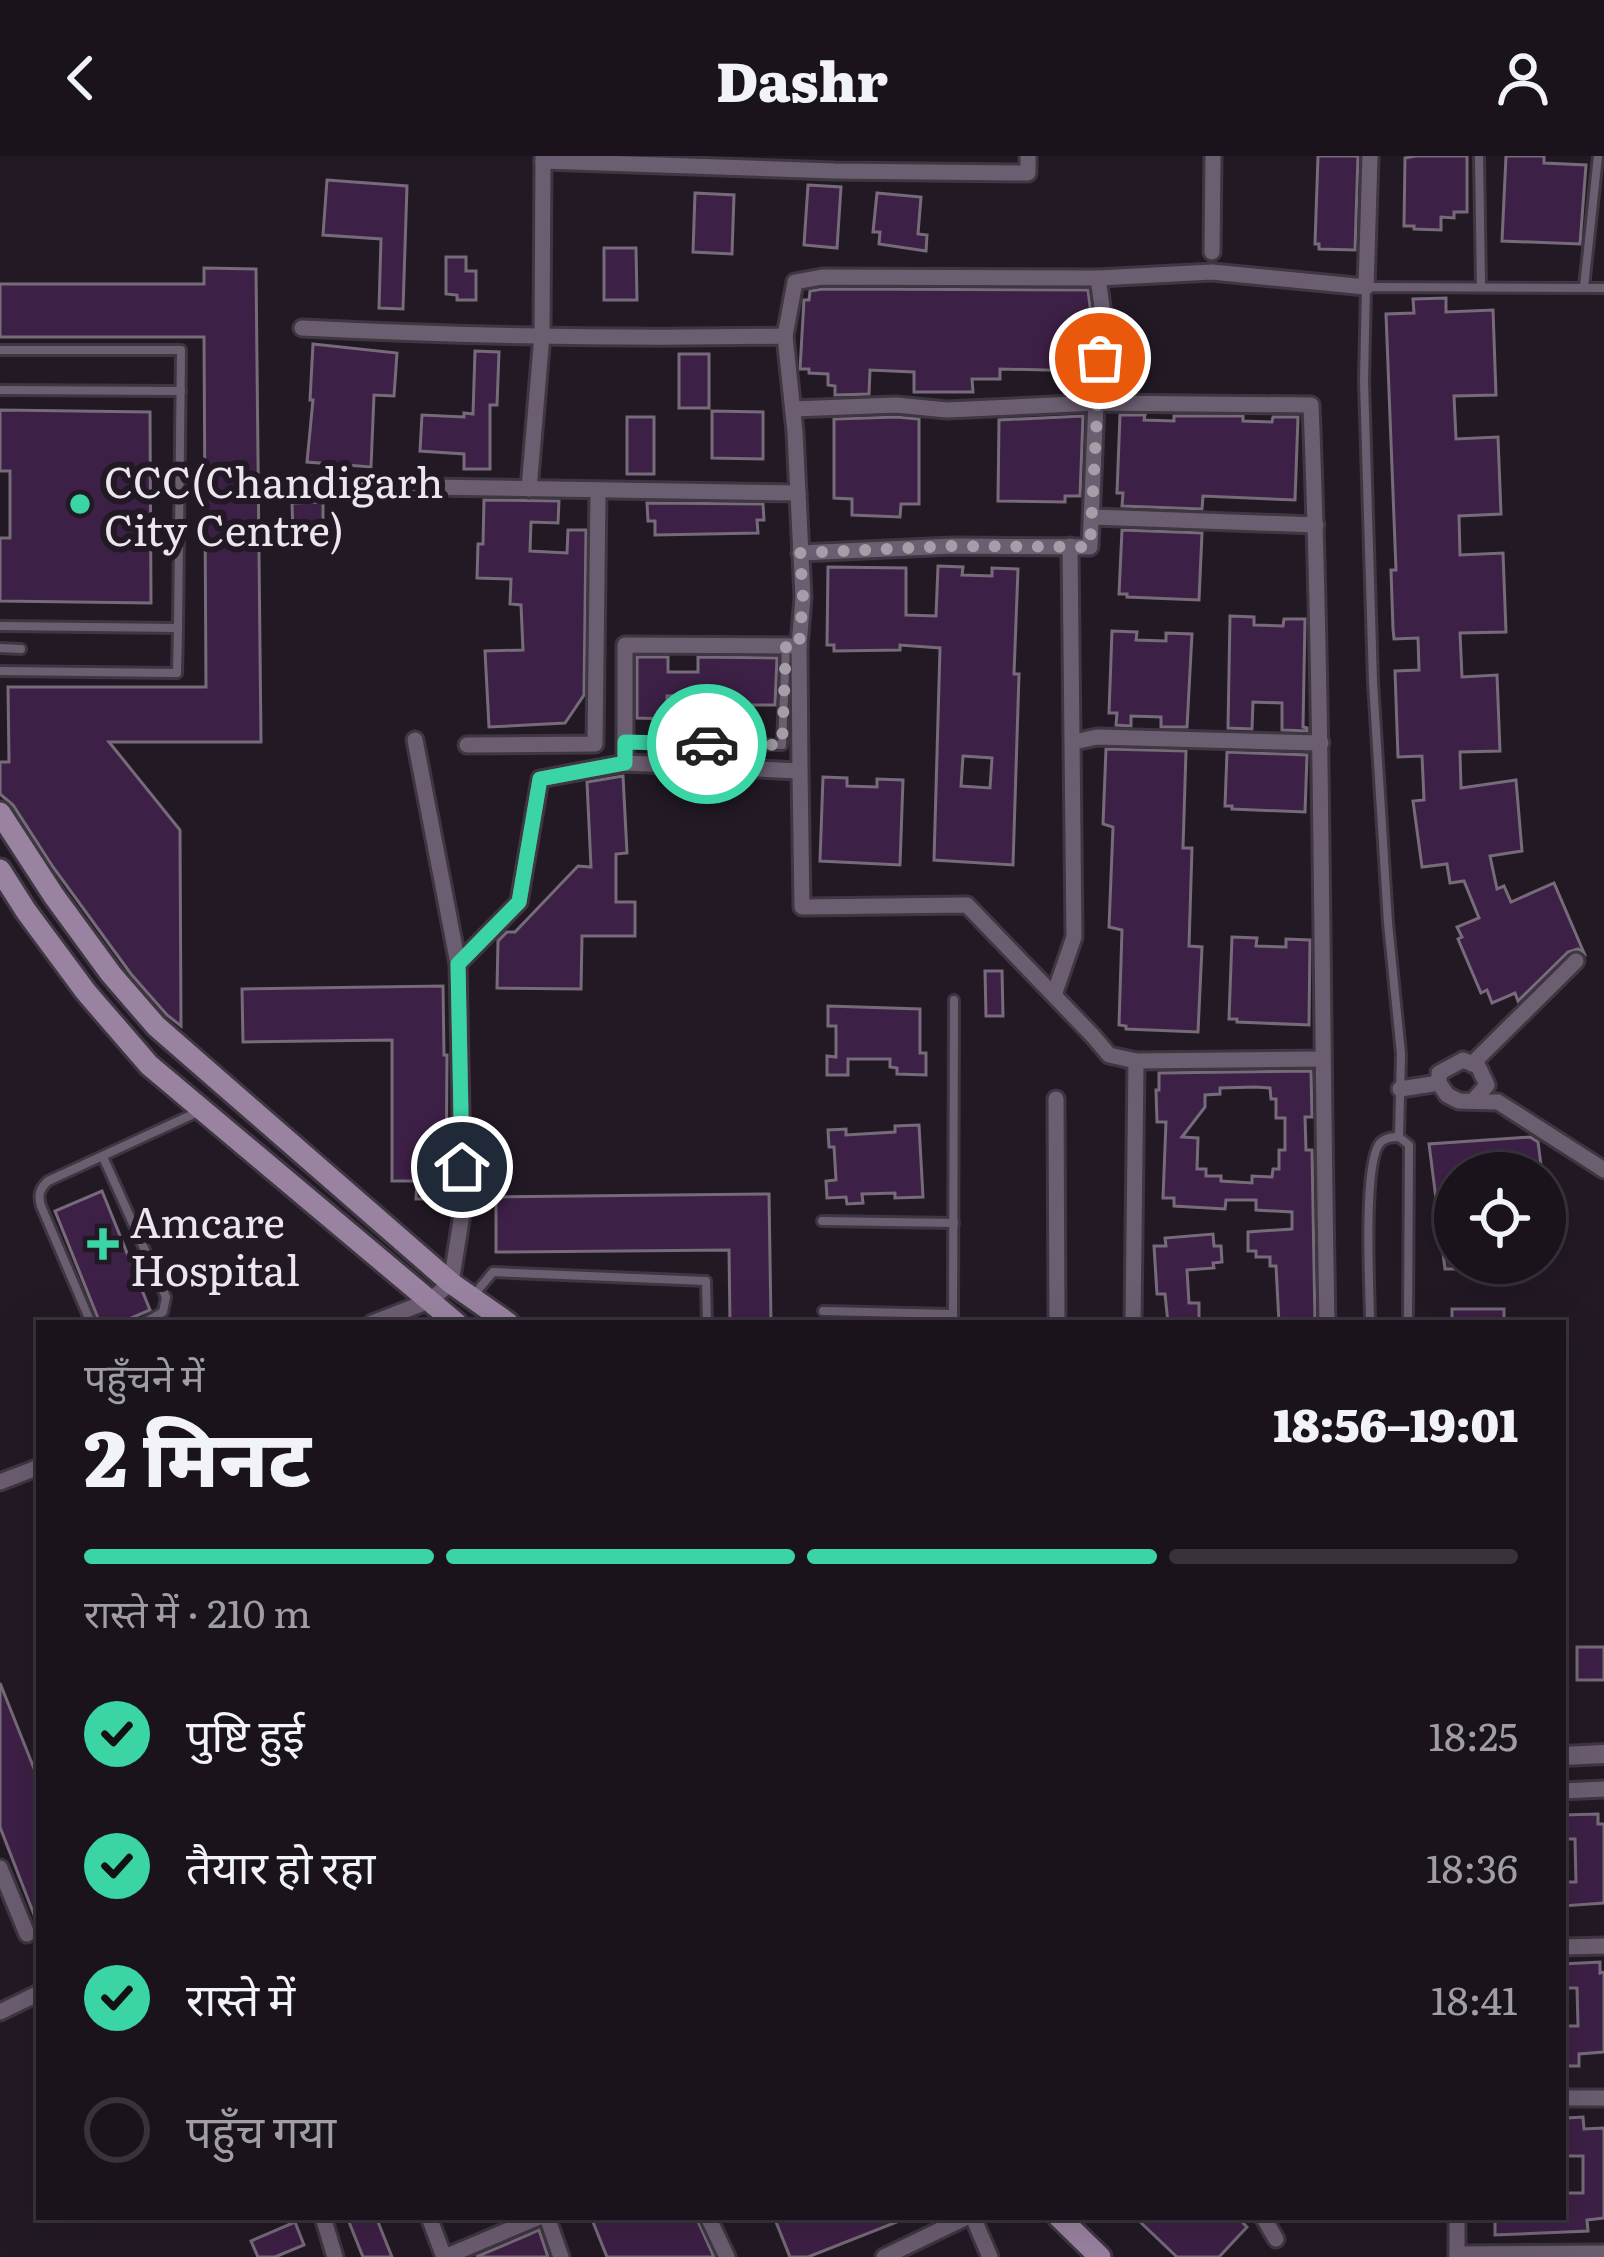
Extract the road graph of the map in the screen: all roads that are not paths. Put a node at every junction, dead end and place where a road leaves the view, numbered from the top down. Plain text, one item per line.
1 (1028, 156) edge
2 (1213, 156) edge
3 (1370, 156) edge
4 (1478, 156) edge
5 (1598, 156) edge
6 (543, 159) edge
7 (1212, 251) dead end
8 (1098, 278) junction
9 (1481, 286) junction
10 (1366, 287) junction
11 (1584, 287) junction
12 (1604, 288) edge
13 (302, 328) dead end
14 (542, 335) junction
15 (785, 336) junction
16 (0, 350) edge
17 (0, 390) edge
18 (181, 391) junction
19 (1096, 403) junction
20 (793, 409) junction
21 (303, 485) dead end
22 (529, 490) junction
23 (598, 491) junction
24 (798, 493) junction
25 (1093, 517) junction
26 (1316, 525) junction
27 (1070, 546) junction
28 (800, 553) junction
29 (0, 626) edge
30 (178, 628) junction
31 (792, 646) junction
32 (0, 648) edge
33 (21, 649) dead end
34 (0, 671) edge
35 (415, 740) dead end
36 (625, 742) junction
37 (1074, 742) junction
38 (1321, 743) junction
39 (467, 745) dead end
40 (625, 763) junction
41 (800, 771) junction
42 (0, 813) edge
43 (0, 870) edge
44 (1576, 961) dead end
45 (458, 964) junction
46 (1054, 995) junction
47 (954, 1000) dead end
48 (1322, 1058) junction
49 (1136, 1061) junction
50 (1472, 1064) junction
51 (1439, 1083) junction
52 (225, 1086) junction
53 (1400, 1089) junction
54 (1056, 1099) dead end
55 (1474, 1100) junction
56 (205, 1114) junction
57 (1399, 1136) junction
58 (103, 1156) junction
59 (1604, 1170) edge
60 (822, 1221) dead end
61 (954, 1223) junction
62 (451, 1283) junction
63 (472, 1298) junction
64 (429, 1301) junction
65 (823, 1311) dead end
66 (953, 1318) edge
67 (91, 1320) edge
68 (149, 1320) edge
69 (379, 1320) edge
70 (452, 1320) edge
71 (504, 1320) edge
72 (707, 1320) edge
73 (1057, 1320) edge
74 (1133, 1320) edge
75 (1327, 1320) edge
76 (1370, 1320) edge
77 (1408, 1320) edge
78 (36, 1468) edge
79 (0, 1482) edge
80 (1604, 1754) edge
81 (1566, 1756) edge
82 (1604, 1790) edge
83 (1566, 1791) edge
84 (0, 1868) edge
85 (27, 1934) dead end
86 (1604, 1946) edge
87 (1566, 1947) edge
88 (36, 1994) edge
89 (0, 2012) edge
90 (1566, 2098) edge
91 (1604, 2098) edge
92 (324, 2220) edge
93 (430, 2220) edge
94 (536, 2220) edge
95 (544, 2220) edge
96 (708, 2220) edge
97 (964, 2220) edge
98 (972, 2220) edge
99 (1062, 2220) edge
100 (1266, 2220) edge
101 (1457, 2220) edge
102 (1276, 2239) dead end
103 (1604, 2253) edge
104 (1457, 2255) edge
105 (335, 2257) edge
106 (444, 2257) edge
107 (561, 2257) edge
108 (727, 2257) edge
109 (884, 2257) edge
110 (990, 2257) edge
111 (1100, 2257) edge

1 - 6 street
2 - 7 street
3 - 10 street
4 - 9 lane
5 - 11 lane
6 - 14 street
8 - 10 street
8 - 15 street
8 - 19 street
9 - 10 lane
9 - 11 lane
10 - 53 lane
11 - 12 lane
13 - 14 street
14 - 15 street
14 - 22 street
15 - 20 street
16 - 18 lane
17 - 18 lane
18 - 30 lane
19 - 20 street
19 - 25 street
19 - 26 street
20 - 24 street
21 - 22 street
22 - 23 street
23 - 24 street
23 - 39 street
24 - 28 street
25 - 26 street
25 - 27 street
26 - 38 street
27 - 28 street
27 - 37 street
28 - 31 street
29 - 30 lane
30 - 34 lane
31 - 36 lane
31 - 36 street
31 - 41 street
32 - 33 lane
35 - 45 street
36 - 40 street
37 - 38 street
37 - 46 street
38 - 48 street
40 - 41 street
40 - 45 street
41 - 46 street
42 - 52 main road
43 - 56 main road
44 - 50 street
45 - 62 street
46 - 49 street
47 - 61 lane
48 - 49 street
48 - 75 street
49 - 74 street
50 - 51 street
50 - 55 street
51 - 53 street
51 - 55 street
52 - 56 main road
52 - 62 main road
53 - 57 lane
54 - 73 street
55 - 59 street
56 - 58 lane
56 - 64 main road
57 - 76 lane
57 - 77 lane
58 - 67 lane
58 - 68 lane
60 - 61 lane
61 - 66 lane
62 - 63 main road
62 - 64 street
63 - 71 main road
63 - 72 lane
64 - 69 street
64 - 70 main road
65 - 66 lane
78 - 79 street
80 - 81 street
82 - 83 street
84 - 85 street
86 - 87 street
88 - 89 street
90 - 91 street
92 - 105 street
93 - 106 street
94 - 106 street
95 - 107 street
96 - 108 street
97 - 109 street
98 - 110 street
99 - 111 main road
100 - 102 street
101 - 104 street
103 - 104 street

